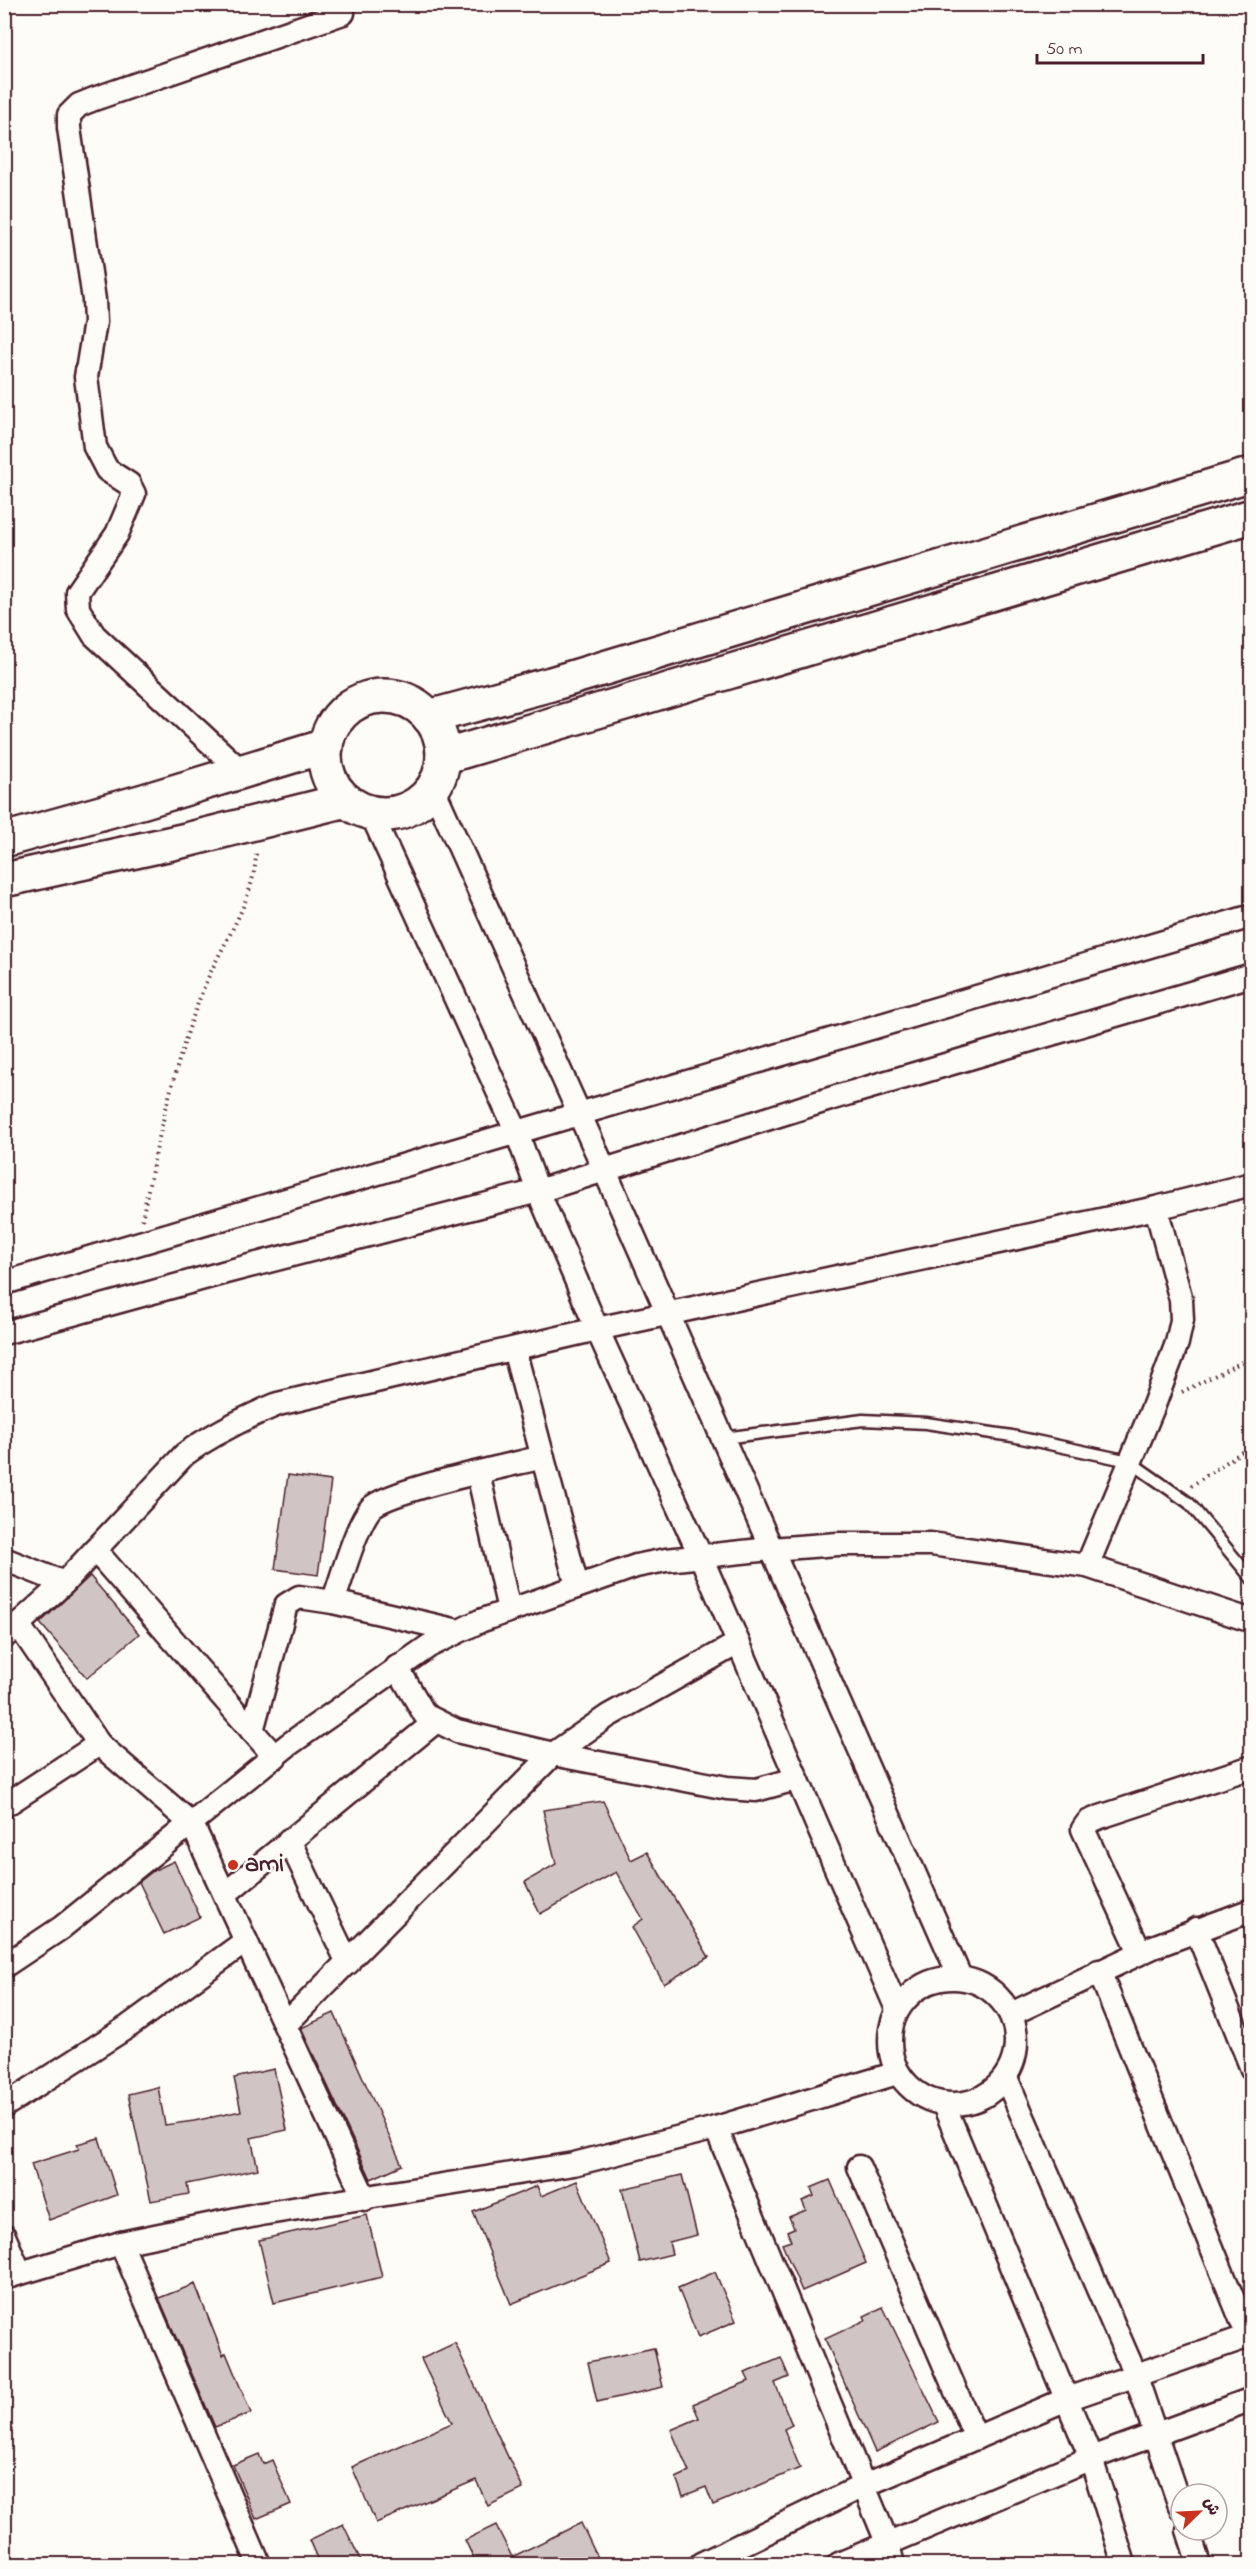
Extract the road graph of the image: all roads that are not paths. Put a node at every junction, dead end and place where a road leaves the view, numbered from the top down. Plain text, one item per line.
1 (343, 13) dead end
2 (1251, 474) edge
3 (1251, 516) edge
4 (429, 717) junction
5 (326, 746) junction
6 (443, 757) junction
7 (241, 771) junction
8 (433, 788) junction
9 (359, 806) junction
10 (4, 840) edge
11 (4, 880) edge
12 (1251, 916) edge
13 (1251, 975) edge
14 (579, 1112) junction
15 (517, 1133) junction
16 (605, 1171) junction
17 (1251, 1184) edge
18 (538, 1191) junction
19 (1156, 1208) junction
20 (4, 1283) edge
21 (669, 1315) junction
22 (597, 1329) junction
23 (4, 1333) edge
24 (514, 1348) junction
25 (724, 1438) junction
26 (543, 1457) junction
27 (1129, 1461) junction
28 (478, 1473) junction
29 (771, 1549) junction
30 (94, 1550) junction
31 (701, 1557) junction
32 (4, 1559) edge
33 (1087, 1566) junction
34 (1251, 1579) edge
35 (64, 1583) junction
36 (577, 1586) junction
37 (333, 1602) junction
38 (509, 1610) junction
39 (1251, 1621) edge
40 (11, 1630) edge
41 (458, 1632) junction
42 (738, 1643) junction
43 (397, 1667) junction
44 (435, 1722) junction
45 (252, 1731) junction
46 (99, 1744) junction
47 (553, 1754) junction
48 (275, 1757) junction
49 (1251, 1767) edge
50 (796, 1779) junction
51 (4, 1806) edge
52 (192, 1824) junction
53 (289, 1840) junction
54 (225, 1894) junction
55 (1251, 1910) edge
56 (1196, 1929) junction
57 (246, 1941) junction
58 (1140, 1953) junction
59 (348, 1963) junction
60 (4, 1966) edge
61 (1099, 1971) junction
62 (960, 1977) junction
63 (897, 2009) junction
64 (1011, 2014) junction
65 (285, 2025) junction
66 (1251, 2069) edge
67 (897, 2073) junction
68 (1006, 2078) junction
69 (944, 2105) junction
70 (4, 2106) edge
71 (716, 2128) junction
72 (859, 2167) dead end
73 (365, 2199) junction
74 (4, 2236) edge
75 (121, 2243) junction
76 (12, 2275) edge
77 (1250, 2335) edge
78 (1135, 2374) junction
79 (1067, 2399) junction
80 (1251, 2399) edge
81 (1156, 2433) junction
82 (976, 2438) junction
83 (1091, 2458) junction
84 (1172, 2482) edge
85 (863, 2486) junction
86 (887, 2542) junction
87 (1192, 2542) edge
88 (259, 2565) edge
89 (701, 2565) edge
90 (839, 2565) edge
91 (893, 2565) edge
92 (1124, 2565) edge
93 (1199, 2565) edge

1 - 7 street
2 - 4 highway
3 - 6 highway
4 - 5 highway
4 - 6 highway
5 - 7 highway
5 - 9 highway
6 - 8 highway
7 - 10 highway
8 - 9 highway
8 - 14 street
9 - 11 highway
9 - 15 street
12 - 14 street
13 - 16 street
14 - 15 street
14 - 16 street
15 - 18 street
15 - 20 street
16 - 18 street
16 - 21 street
17 - 19 street
18 - 22 street
18 - 23 street
19 - 21 street
19 - 27 street
21 - 22 street
21 - 25 street
22 - 24 street
22 - 31 street
24 - 26 street
24 - 30 street
25 - 27 lane
25 - 29 street
26 - 28 street
26 - 36 street
27 - 33 street
27 - 34 lane
28 - 37 street
28 - 38 street
29 - 31 street
29 - 33 street
29 - 62 street
30 - 35 street
30 - 45 street
31 - 36 street
31 - 42 street
32 - 35 street
33 - 39 street
35 - 40 street
36 - 38 street
37 - 41 street
37 - 45 street
38 - 41 street
40 - 46 street
41 - 43 street
42 - 47 street
42 - 50 street
43 - 44 street
43 - 48 street
44 - 47 street
44 - 53 street
45 - 48 street
46 - 51 street
46 - 52 street
47 - 50 street
47 - 59 street
48 - 52 street
49 - 58 street
50 - 63 street
52 - 54 street
52 - 60 street
53 - 54 street
53 - 59 street
54 - 57 street
55 - 56 street
56 - 58 street
56 - 66 street
57 - 65 street
57 - 70 street
58 - 61 street
59 - 65 street
61 - 64 street
61 - 77 street
62 - 63 street
62 - 64 street
63 - 67 street
64 - 68 street
65 - 73 street
67 - 69 street
67 - 71 street
68 - 69 street
68 - 78 street
69 - 79 street
71 - 73 street
71 - 85 street
72 - 82 street
73 - 75 street
74 - 76 street
75 - 76 street
75 - 88 street
77 - 78 street
78 - 79 street
78 - 81 street
79 - 82 street
79 - 83 street
80 - 81 street
81 - 83 street
81 - 84 street
82 - 85 street
83 - 86 street
83 - 92 street
85 - 86 street
85 - 89 street
86 - 90 street
86 - 91 street
87 - 93 street

